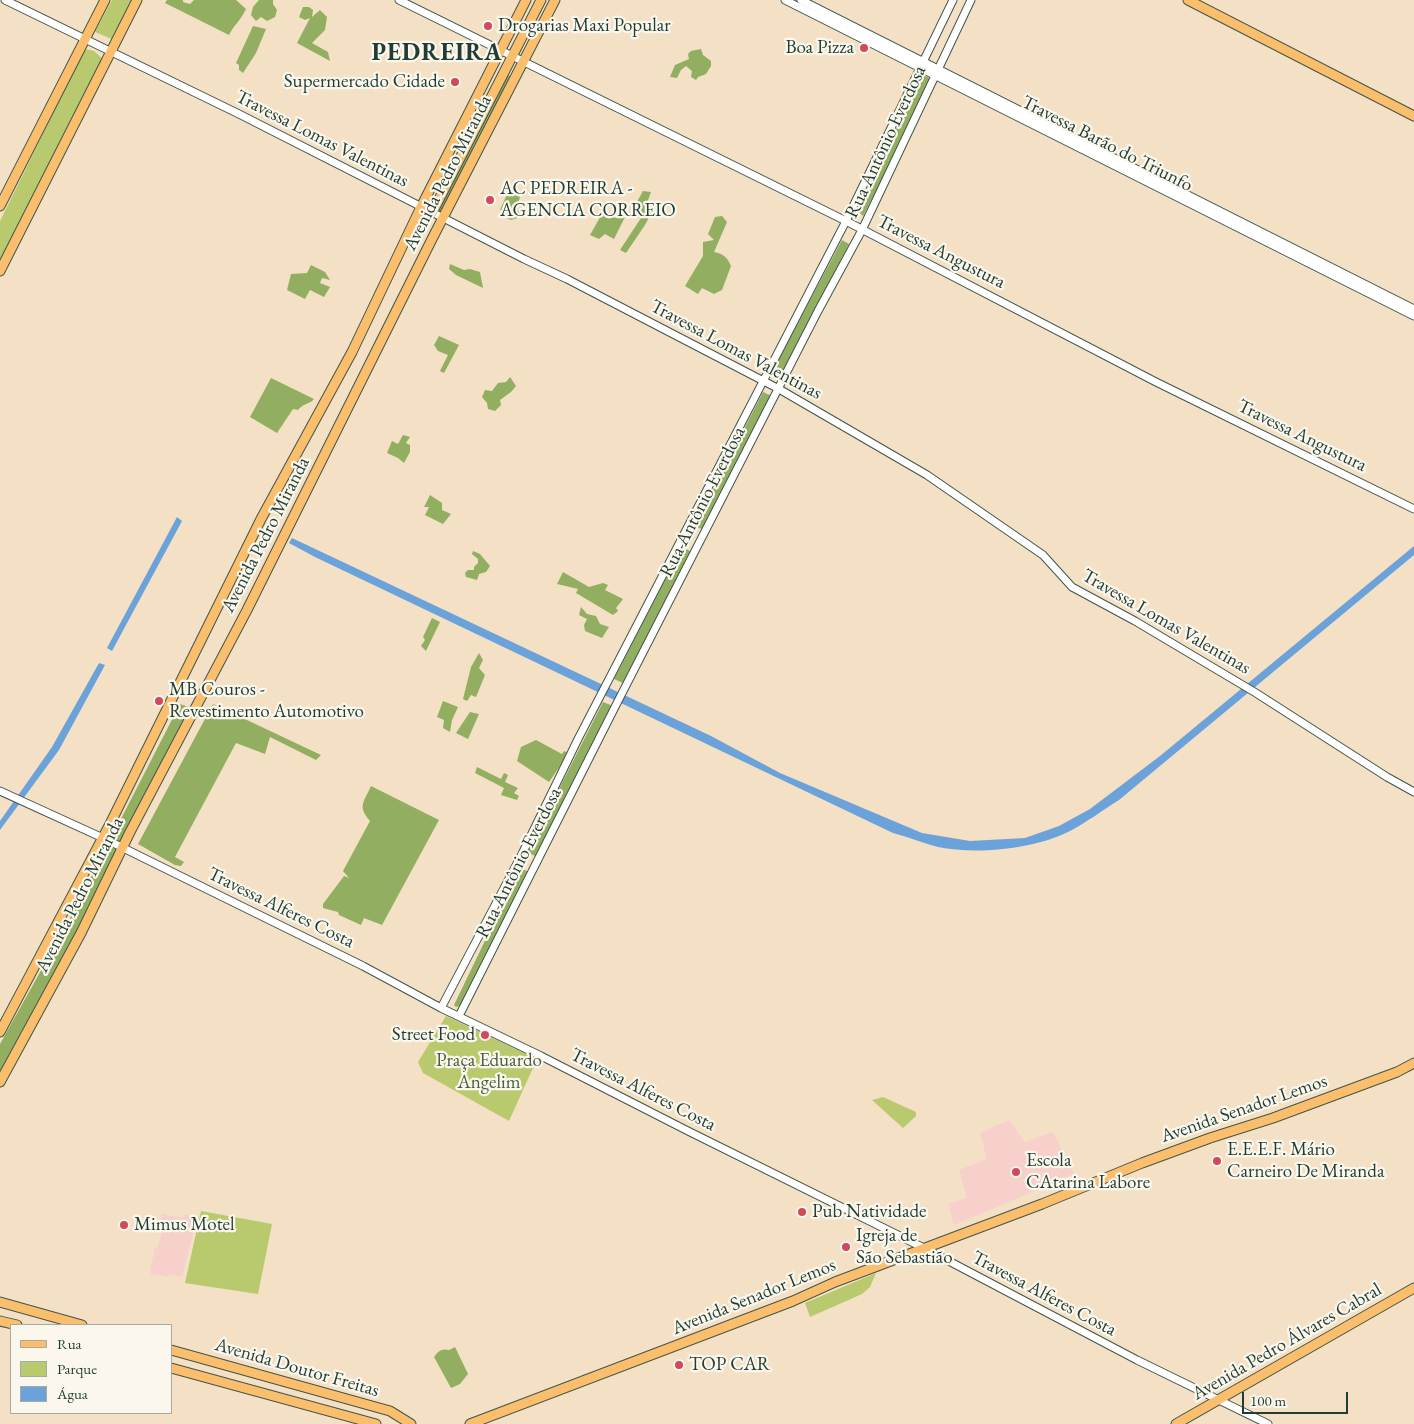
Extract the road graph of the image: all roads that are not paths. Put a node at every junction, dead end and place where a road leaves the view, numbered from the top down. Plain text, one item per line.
1 (5, 0) edge
2 (105, 0) edge
3 (137, 0) edge
4 (399, 0) edge
5 (526, 0) edge
6 (541, 0) edge
7 (555, 0) edge
8 (785, 0) edge
9 (801, 0) edge
10 (953, 0) edge
11 (971, 0) edge
12 (1188, 0) edge
13 (821, 14) junction
14 (84, 40) junction
15 (500, 51) junction
16 (110, 52) junction
17 (512, 56) junction
18 (924, 61) junction
19 (523, 62) junction
20 (920, 68) junction
21 (937, 73) junction
22 (1414, 116) edge
23 (0, 206) edge
24 (421, 207) junction
25 (432, 213) junction
26 (443, 218) junction
27 (846, 221) junction
28 (862, 230) junction
29 (1281, 246) junction
30 (0, 271) edge
31 (1414, 309) edge
32 (1414, 316) edge
33 (763, 381) junction
34 (779, 389) junction
35 (1414, 509) edge
36 (0, 791) edge
37 (1414, 792) edge
38 (103, 838) junction
39 (123, 848) junction
40 (441, 1008) junction
41 (459, 1016) junction
42 (0, 1032) edge
43 (1414, 1063) edge
44 (0, 1082) edge
45 (924, 1248) junction
46 (1414, 1288) edge
47 (0, 1302) edge
48 (0, 1321) edge
49 (13, 1324) edge
50 (78, 1324) edge
51 (172, 1350) edge
52 (172, 1368) edge
53 (265, 1376) junction
54 (291, 1384) junction
55 (258, 1392) junction
56 (1218, 1399) junction
57 (286, 1400) junction
58 (376, 1424) edge
59 (411, 1424) edge
60 (470, 1424) edge
61 (1176, 1424) edge
62 (1268, 1424) edge

1 - 14 street, Travessa Lomas Valentinas
2 - 14 main road
3 - 16 main road
4 - 15 street, Travessa Angustura
5 - 15 main road, Avenida Pedro Miranda
6 - 17 main road, Avenida Pedro Miranda
7 - 19 main road, Avenida Pedro Miranda
8 - 13 street, Travessa Barão do Triunfo
9 - 13 street, Travessa Barão do Triunfo
10 - 18 street, Rua Antônio Everdosa
11 - 21 street, Rua Antônio Everdosa
12 - 22 main road
13 - 18 street, Travessa Barão do Triunfo
13 - 20 street, Travessa Barão do Triunfo
14 - 16 street, Travessa Lomas Valentinas
14 - 23 main road
15 - 17 street, Travessa Angustura
15 - 24 main road, Avenida Pedro Miranda
16 - 24 street, Travessa Lomas Valentinas
16 - 30 main road
17 - 19 street, Travessa Angustura
17 - 25 main road, Avenida Pedro Miranda
18 - 20 street, Rua Antônio Everdosa
18 - 21 street, Travessa Barão do Triunfo
19 - 26 main road, Avenida Pedro Miranda
19 - 27 street, Travessa Angustura
20 - 21 street, Travessa Barão do Triunfo
20 - 27 street, Rua Antônio Everdosa
21 - 28 street, Rua Antônio Everdosa
21 - 29 street, Travessa Barão do Triunfo
24 - 25 street, Travessa Lomas Valentinas
24 - 38 main road, Avenida Pedro Miranda
25 - 26 street, Travessa Lomas Valentinas
26 - 33 street, Travessa Lomas Valentinas
26 - 39 main road, Avenida Pedro Miranda
27 - 28 street, Travessa Angustura
27 - 33 street, Rua Antônio Everdosa
28 - 34 street, Rua Antônio Everdosa
28 - 35 street, Travessa Angustura
29 - 31 street, Travessa Barão do Triunfo
29 - 32 street, Travessa Barão do Triunfo
33 - 34 street, Travessa Lomas Valentinas
33 - 40 street, Rua Antônio Everdosa
34 - 37 street, Travessa Lomas Valentinas
34 - 41 street, Rua Antônio Everdosa
36 - 38 street, Travessa Alferes Costa
38 - 39 street, Travessa Alferes Costa
38 - 42 main road, Avenida Pedro Miranda
39 - 40 street, Travessa Alferes Costa
39 - 44 main road, Avenida Pedro Miranda
40 - 41 street, Travessa Alferes Costa
41 - 45 street, Travessa Alferes Costa
43 - 45 main road, Avenida Senador Lemos
45 - 56 street, Travessa Alferes Costa
45 - 60 main road, Avenida Senador Lemos
46 - 56 main road, Avenida Pedro Álvares Cabral
47 - 50 main road
48 - 49 main road
51 - 53 main road, Avenida Doutor Freitas
52 - 55 main road, Avenida Doutor Freitas
53 - 54 main road, Avenida Doutor Freitas
53 - 55 main road
54 - 57 main road
54 - 59 main road, Avenida Doutor Freitas
55 - 57 main road, Avenida Doutor Freitas
56 - 61 main road, Avenida Pedro Álvares Cabral
56 - 62 street, Travessa Alferes Costa
57 - 58 main road, Avenida Doutor Freitas

